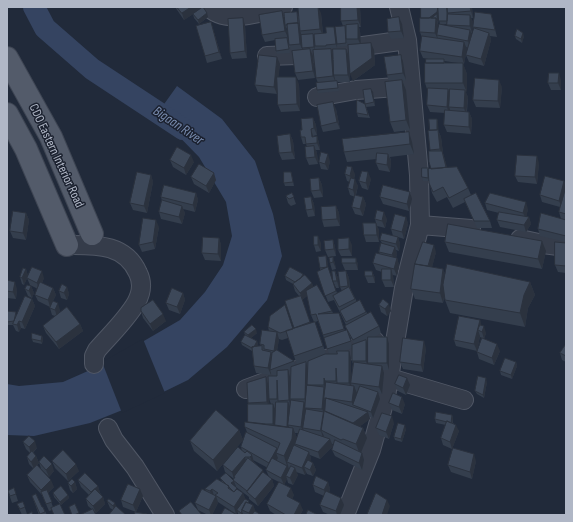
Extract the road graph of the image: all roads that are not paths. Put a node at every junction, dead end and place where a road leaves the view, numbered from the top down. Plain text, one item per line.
1 (209, 7) edge
2 (284, 7) edge
3 (399, 7) edge
4 (407, 40) junction
5 (267, 56) edge
6 (7, 58) edge
7 (411, 86) junction
8 (317, 96) dead end
9 (7, 114) edge
10 (420, 225) junction
11 (92, 234) dead end
12 (67, 245) joint
13 (566, 247) edge
14 (397, 333) junction
15 (94, 364) dead end
16 (390, 378) junction
17 (246, 389) edge
18 (464, 400) dead end
19 (108, 428) dead end
20 (165, 515) edge
21 (346, 515) edge

1 - 2 street
3 - 4 street
4 - 5 street
4 - 7 street
6 - 11 main road, CDO Eastern Interior Road
7 - 8 street
7 - 10 street
9 - 12 main road, CDO Eastern Interior Road
10 - 13 street
10 - 14 street
12 - 15 street
14 - 16 street
14 - 17 street
16 - 18 street
16 - 21 street
19 - 20 street

